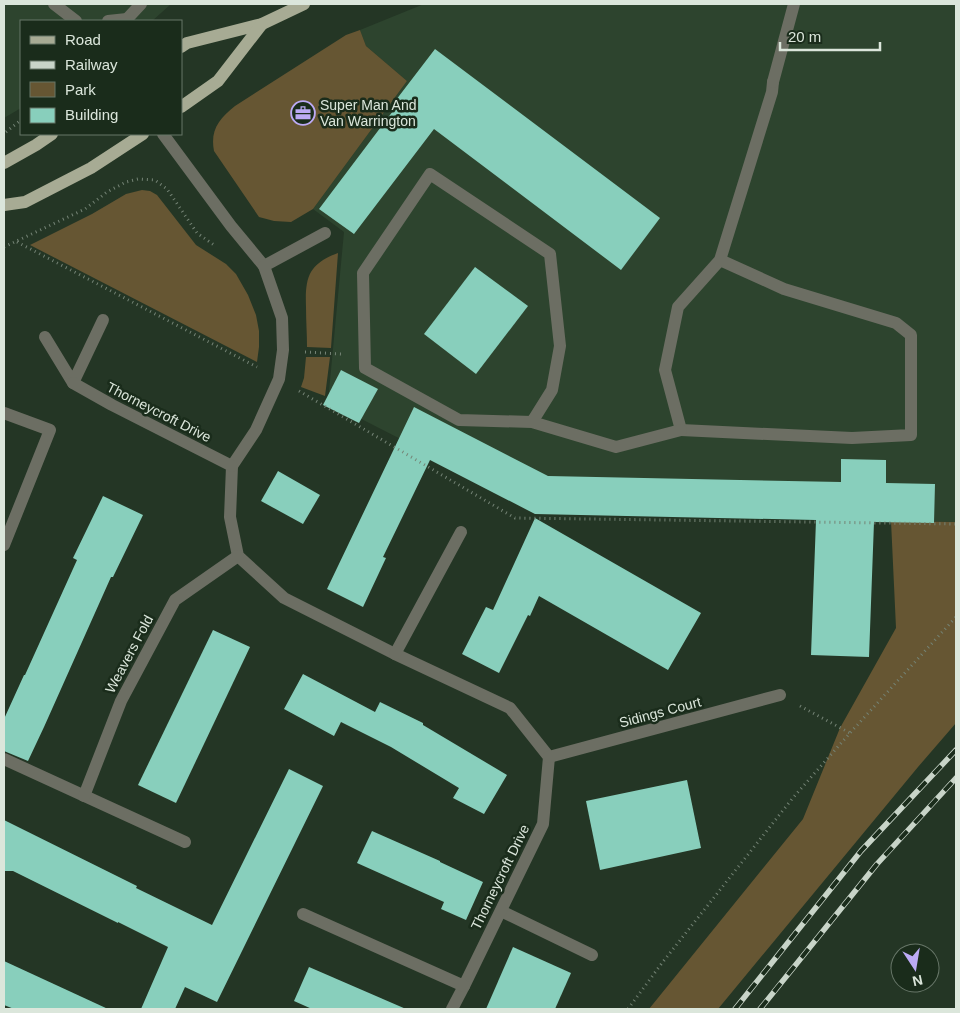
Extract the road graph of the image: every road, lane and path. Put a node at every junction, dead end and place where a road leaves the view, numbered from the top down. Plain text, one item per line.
1 (54, 4) edge
2 (141, 4) edge
3 (304, 4) edge
4 (794, 4) edge
5 (75, 20) edge
6 (118, 20) edge
7 (262, 24) junction
8 (182, 46) edge
9 (182, 106) edge
10 (20, 121) edge
11 (4, 134) edge
12 (51, 135) edge
13 (141, 135) edge
14 (164, 135) edge
15 (4, 162) edge
16 (4, 205) edge
17 (325, 233) dead end
18 (16, 242) junction
19 (216, 246) dead end
20 (4, 247) edge
21 (720, 260) junction
22 (264, 266) junction
23 (103, 320) dead end
24 (44, 336) dead end
25 (302, 352) dead end
26 (364, 355) junction
27 (262, 370) dead end
28 (74, 383) junction
29 (295, 388) dead end
30 (4, 413) edge
31 (532, 422) junction
32 (681, 430) junction
33 (232, 466) junction
34 (956, 524) edge
35 (462, 532) dead end
36 (4, 545) edge
37 (238, 556) junction
38 (956, 617) edge
39 (394, 654) junction
40 (780, 695) joint
41 (850, 733) junction
42 (549, 757) junction
43 (4, 759) edge
44 (84, 796) junction
45 (185, 842) dead end
46 (501, 911) junction
47 (303, 914) dead end
48 (592, 955) dead end
49 (464, 986) junction
50 (452, 1009) edge
51 (628, 1009) edge

1 - 5 street
2 - 6 street
3 - 7 main road
4 - 21 street
7 - 8 main road
7 - 9 main road
10 - 11 path
12 - 15 main road
13 - 16 main road
14 - 22 street
17 - 22 street
18 - 19 path
18 - 20 path
18 - 27 path
21 - 32 street
21 - 32 street
22 - 33 street
23 - 28 street
24 - 28 street, Thorneycroft Drive
25 - 26 path
26 - 31 street
26 - 31 street
28 - 33 street, Thorneycroft Drive
29 - 34 path
30 - 36 street
31 - 32 street
33 - 37 street
35 - 39 street
37 - 39 street
37 - 44 street, Weavers Fold
38 - 41 path
39 - 42 street
40 - 41 path
40 - 42 street, Sidings Court
41 - 51 path
42 - 46 street, Thorneycroft Drive
43 - 44 street
44 - 45 street
46 - 48 street
46 - 49 street, Thorneycroft Drive
47 - 49 street
49 - 50 street, Thorneycroft Drive

